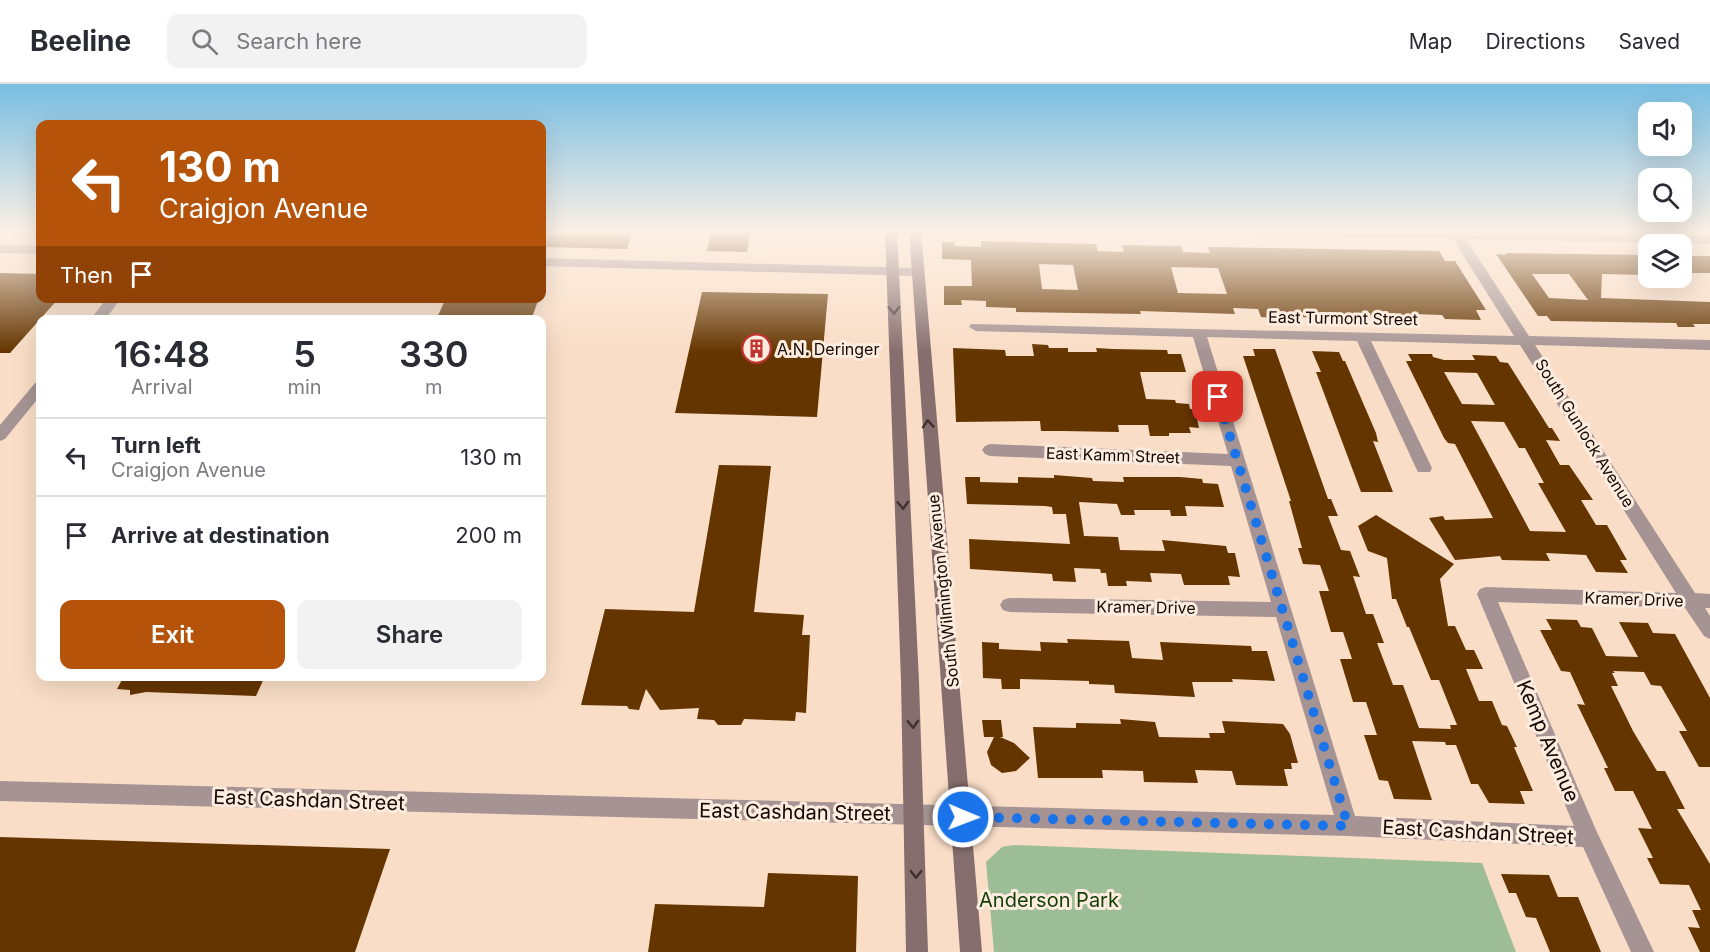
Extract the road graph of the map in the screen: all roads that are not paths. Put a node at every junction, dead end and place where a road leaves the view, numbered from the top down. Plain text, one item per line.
1 (875, 272) edge
2 (892, 272) junction
3 (917, 272) joint
4 (1481, 272) edge
5 (111, 303) edge
6 (101, 315) edge
7 (976, 327) dead end
8 (1199, 334) junction
9 (1362, 336) junction
10 (1527, 341) junction
11 (1710, 345) edge
12 (36, 392) edge
13 (0, 435) edge
14 (990, 450) dead end
15 (1236, 460) junction
16 (1424, 468) dead end
17 (1486, 594) joint
18 (1701, 601) edge
19 (1009, 605) dead end
20 (1283, 610) junction
21 (1710, 631) edge
22 (0, 792) edge
23 (916, 815) junction
24 (963, 817) junction
25 (1348, 826) junction
26 (1589, 837) junction
27 (917, 952) edge
28 (971, 952) edge
29 (1643, 952) edge

1 - 2 street
2 - 3 street
2 -> 23 main road, South Wilmington Avenue
24 -> 3 main road, South Wilmington Avenue
4 - 10 street, South Gunlock Avenue
5 - 6 street
7 - 8 street, East Turmont Street
8 - 9 street, East Turmont Street
8 - 15 street
9 - 10 street, East Turmont Street
9 - 16 street
10 - 11 street, East Turmont Street
10 - 18 street, South Gunlock Avenue
12 - 13 street
14 - 15 street, East Kamm Street
15 - 20 street
17 - 18 street, Kramer Drive
17 - 26 street, Kemp Avenue
18 - 21 street, South Gunlock Avenue
19 - 20 street, Kramer Drive
20 - 25 street
22 - 23 street, East Cashdan Street
23 - 24 street, East Cashdan Street
23 -> 27 main road, South Wilmington Avenue
24 - 25 street, East Cashdan Street
24 - 28 main road, South Wilmington Avenue
25 - 26 street, East Cashdan Street
26 - 29 street, Kemp Avenue

